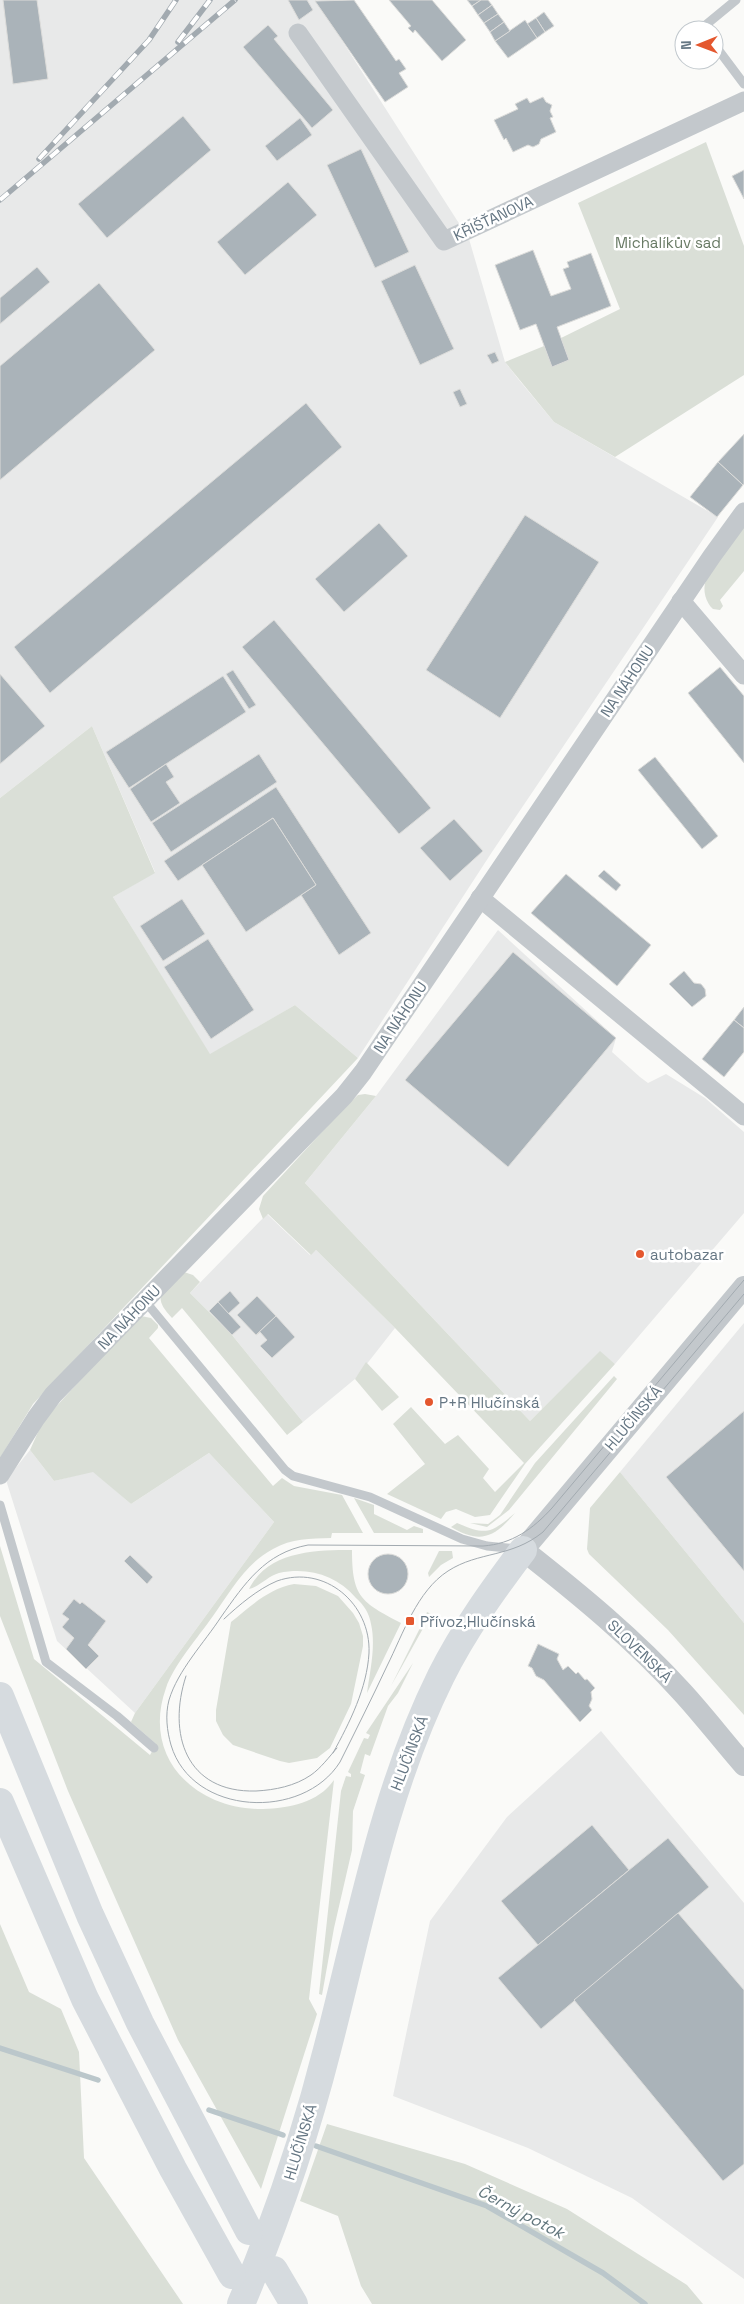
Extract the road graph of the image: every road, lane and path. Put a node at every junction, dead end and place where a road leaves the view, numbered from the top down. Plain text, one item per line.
1 (736, 0) edge
2 (712, 20) edge
3 (298, 33) dead end
4 (724, 57) edge
5 (744, 84) edge
6 (744, 101) edge
7 (744, 512) edge
8 (681, 601) junction
9 (744, 675) edge
10 (480, 898) junction
11 (744, 1116) edge
12 (744, 1287) edge
13 (145, 1301) junction
14 (0, 1476) edge
15 (0, 1505) edge
16 (523, 1550) junction
17 (0, 1696) edge
18 (154, 1748) dead end
19 (744, 1765) edge
20 (0, 1802) edge
21 (249, 2231) dead end
22 (232, 2275) dead end
23 (241, 2304) edge

1 - 2 lane
3 - 6 street, KŘIŠŤANOVA
4 - 5 lane
7 - 8 street, NA NÁHONU
8 - 9 street
8 - 10 street, NA NÁHONU
10 - 11 street
10 - 13 street, NA NÁHONU
12 - 16 street, HLUČÍNSKÁ
13 - 14 street, NA NÁHONU
13 - 16 lane
15 - 18 lane
16 - 19 street, SLOVENSKÁ
16 - 23 main road, HLUČÍNSKÁ
17 - 21 main road
20 - 22 main road

